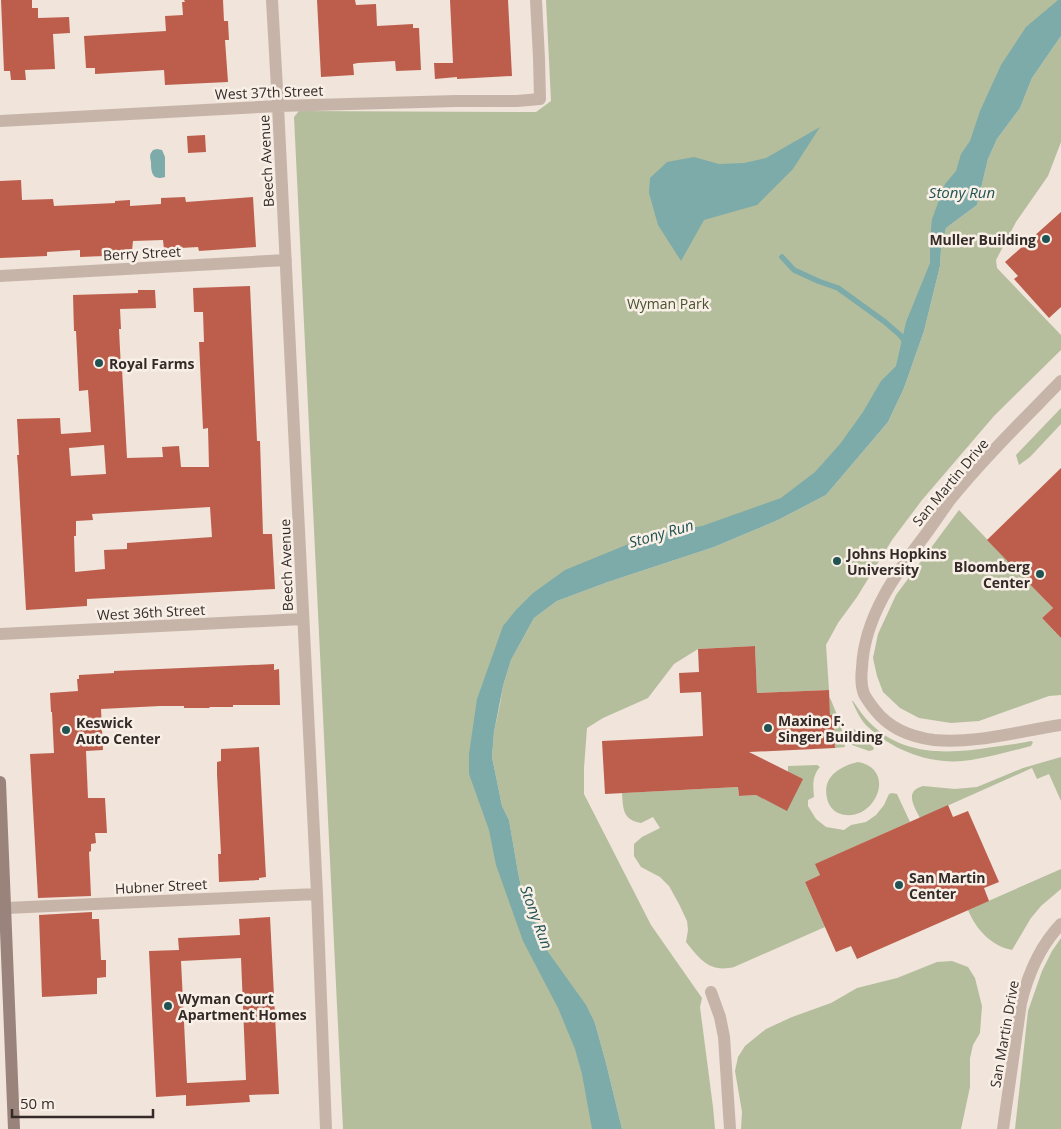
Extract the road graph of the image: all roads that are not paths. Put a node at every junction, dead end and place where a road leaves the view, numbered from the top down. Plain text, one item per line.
1 (272, 0) edge
2 (536, 0) edge
3 (278, 106) junction
4 (0, 121) edge
5 (286, 260) junction
6 (0, 276) edge
7 (1061, 382) edge
8 (303, 619) junction
9 (0, 634) edge
10 (1061, 725) edge
11 (0, 782) edge
12 (318, 894) junction
13 (6, 908) junction
14 (1061, 924) edge
15 (710, 992) dead end
16 (14, 1129) edge
17 (326, 1129) edge
18 (730, 1129) edge
19 (1003, 1129) edge

1 - 3 street, Beech Avenue
2 - 3 street, West 37th Street
3 - 4 street, West 37th Street
3 - 5 street, Beech Avenue
5 - 6 street, Berry Street
5 - 8 street, Beech Avenue
7 - 10 street, San Martin Drive
8 - 9 street, West 36th Street
8 - 12 street, Beech Avenue
11 - 13 street
12 - 13 street, Hubner Street
12 - 17 street, Beech Avenue
13 - 16 street
14 - 19 street, San Martin Drive
15 - 18 street

